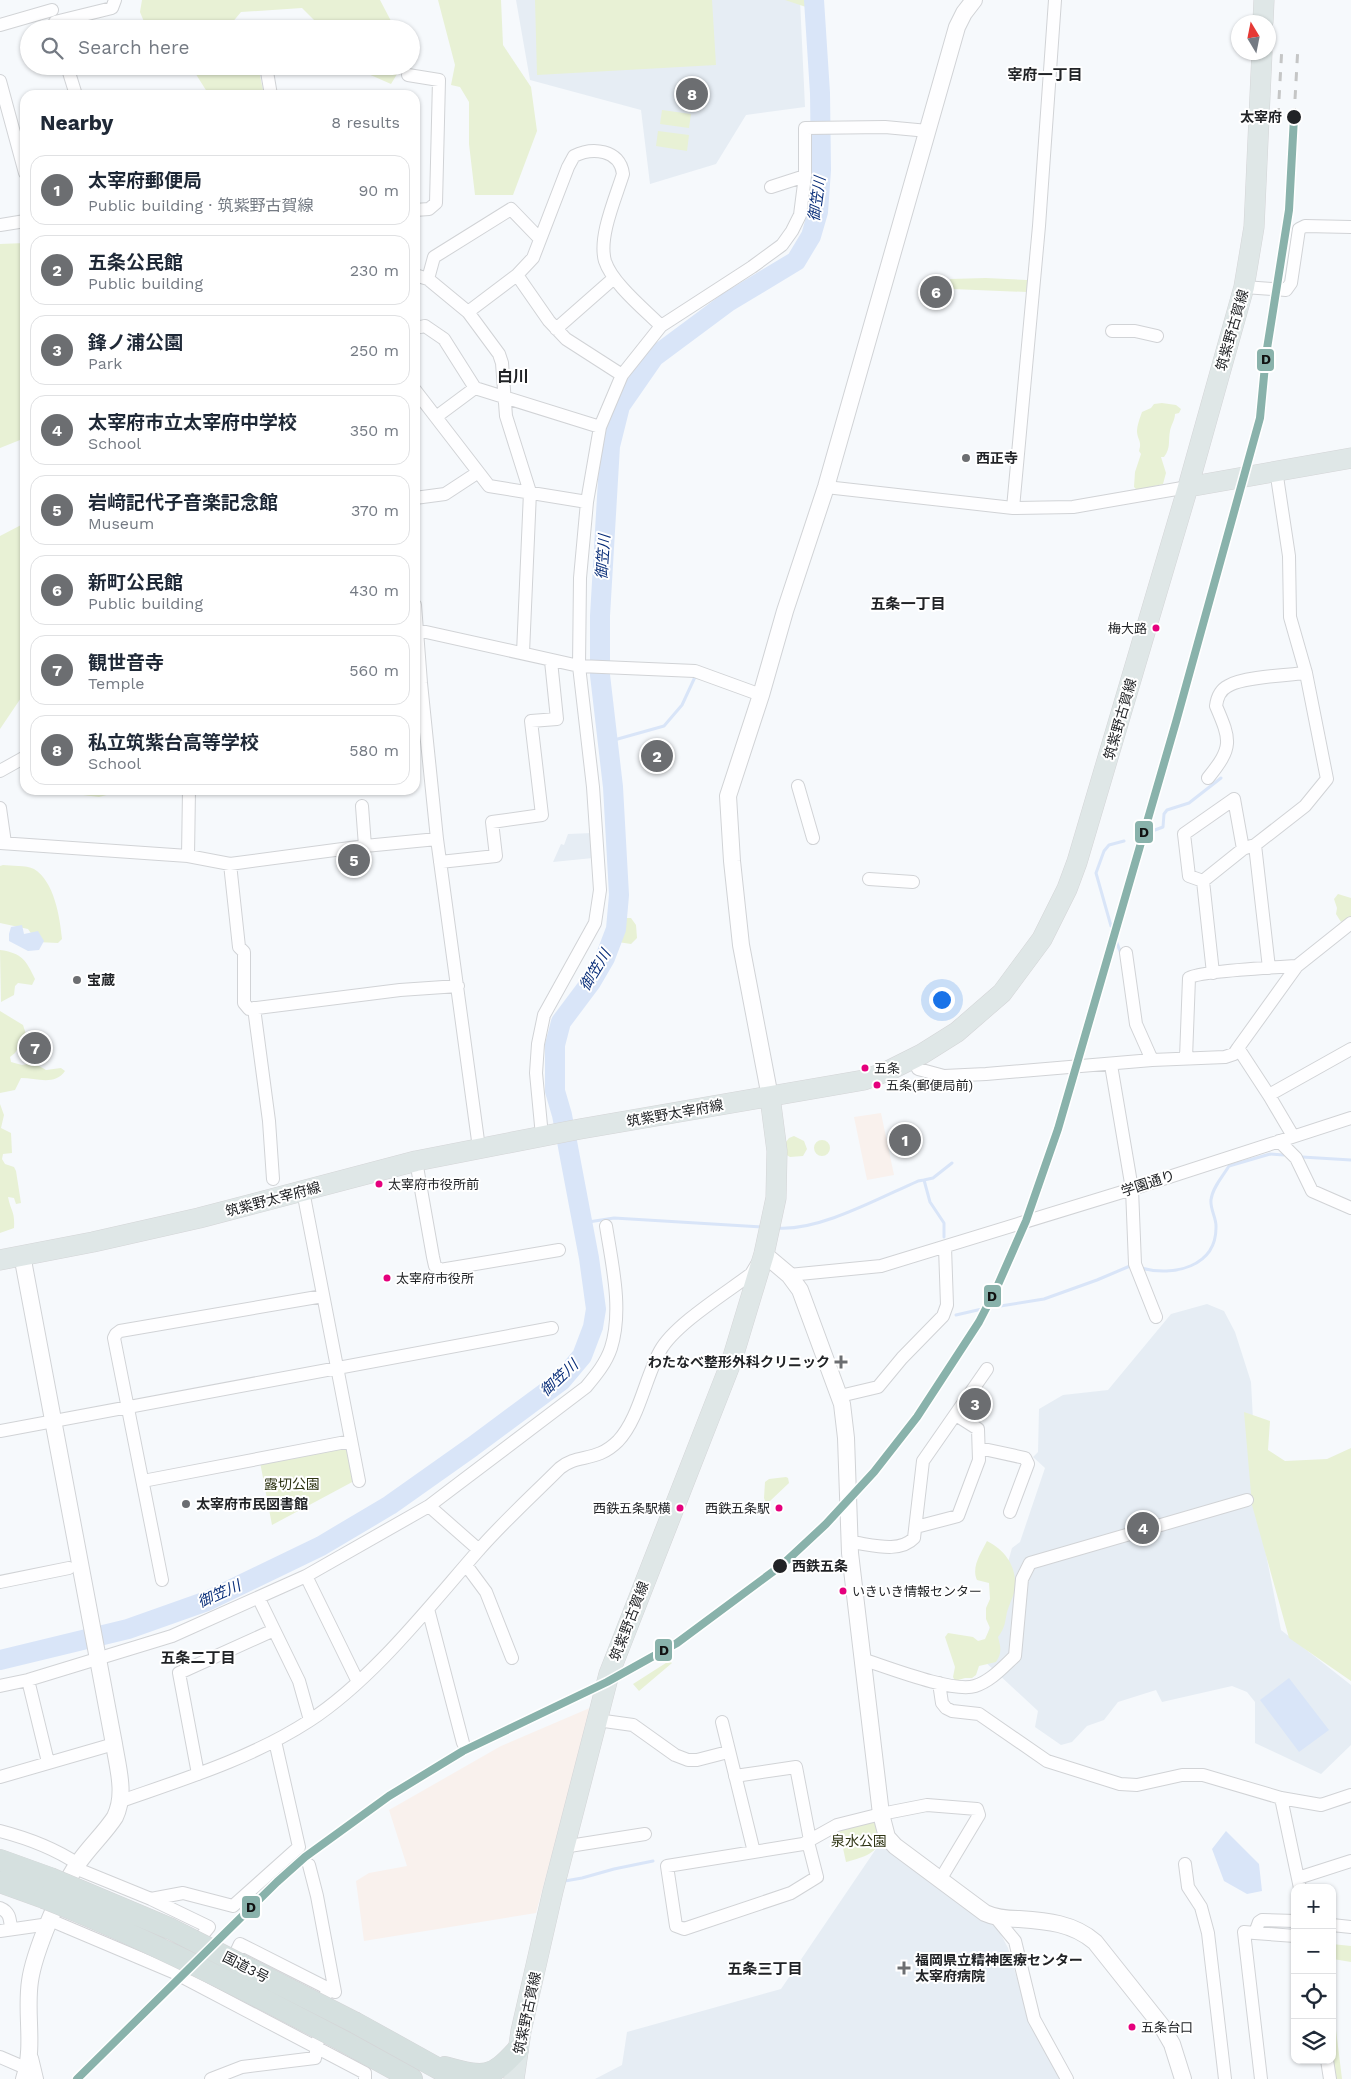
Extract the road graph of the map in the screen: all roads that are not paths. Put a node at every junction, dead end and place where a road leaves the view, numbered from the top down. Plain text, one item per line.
1 (114, 0) edge
2 (974, 0) edge
3 (1055, 0) edge
4 (1264, 0) edge
5 (53, 15) edge
6 (1263, 15) edge
7 (26, 20) edge
8 (20, 21) edge
9 (0, 25) edge
10 (1262, 60) edge
11 (70, 75) edge
12 (268, 75) edge
13 (408, 75) dead end
14 (0, 81) edge
15 (74, 90) edge
16 (270, 90) edge
17 (928, 131) junction
18 (20, 155) edge
19 (805, 176) junction
20 (771, 187) dead end
21 (420, 210) edge
22 (20, 221) edge
23 (0, 225) edge
24 (1351, 227) edge
25 (540, 240) junction
26 (517, 275) junction
27 (420, 277) edge
28 (614, 278) junction
29 (428, 279) junction
30 (1244, 287) junction
31 (468, 312) junction
32 (661, 326) junction
33 (420, 327) edge
34 (556, 330) junction
35 (1112, 330) dead end
36 (1157, 336) dead end
37 (622, 375) junction
38 (475, 388) junction
39 (420, 396) edge
40 (506, 396) junction
41 (436, 417) junction
42 (600, 427) junction
43 (1351, 458) edge
44 (1276, 470) junction
45 (478, 473) junction
46 (826, 487) junction
47 (1188, 487) junction
48 (530, 492) junction
49 (420, 497) edge
50 (587, 502) junction
51 (1014, 508) junction
52 (420, 631) edge
53 (523, 653) junction
54 (551, 661) junction
55 (581, 666) junction
56 (1306, 673) junction
57 (761, 695) junction
58 (420, 700) edge
59 (20, 760) edge
60 (0, 771) edge
61 (1208, 778) dead end
62 (798, 786) dead end
63 (188, 795) edge
64 (362, 806) dead end
65 (0, 808) edge
66 (813, 838) dead end
67 (437, 839) junction
68 (2, 843) edge
69 (1256, 845) junction
70 (365, 846) junction
71 (1243, 849) junction
72 (188, 856) junction
73 (440, 862) junction
74 (230, 864) junction
75 (870, 879) dead end
76 (1203, 881) junction
77 (914, 882) dead end
78 (1351, 923) edge
79 (1126, 953) dead end
80 (1297, 966) junction
81 (1269, 968) junction
82 (1212, 973) junction
83 (458, 986) junction
84 (254, 1008) junction
85 (1238, 1048) junction
86 (1351, 1049) edge
87 (914, 1058) junction
88 (1186, 1058) junction
89 (1152, 1060) junction
90 (1111, 1065) junction
91 (1269, 1095) junction
92 (770, 1097) junction
93 (1351, 1118) edge
94 (544, 1136) junction
95 (1292, 1136) junction
96 (1278, 1141) junction
97 (479, 1148) junction
98 (416, 1160) junction
99 (273, 1179) dead end
100 (1132, 1189) junction
101 (303, 1191) junction
102 (1351, 1208) edge
103 (606, 1226) dead end
104 (945, 1247) junction
105 (559, 1250) dead end
106 (764, 1254) junction
107 (22, 1255) junction
108 (0, 1260) edge
109 (789, 1275) junction
110 (322, 1296) junction
111 (1156, 1317) dead end
112 (552, 1328) dead end
113 (338, 1368) junction
114 (987, 1369) dead end
115 (840, 1396) junction
116 (128, 1408) junction
117 (956, 1415) junction
118 (53, 1421) junction
119 (0, 1431) edge
120 (351, 1441) junction
121 (979, 1448) junction
122 (359, 1480) dead end
123 (143, 1481) junction
124 (1247, 1500) dead end
125 (429, 1506) junction
126 (1010, 1512) dead end
127 (916, 1527) junction
128 (850, 1542) junction
129 (479, 1550) junction
130 (466, 1565) junction
131 (69, 1568) dead end
132 (306, 1576) junction
133 (162, 1580) dead end
134 (0, 1582) edge
135 (259, 1599) junction
136 (428, 1609) junction
137 (274, 1630) junction
138 (97, 1658) junction
139 (512, 1658) dead end
140 (862, 1659) junction
141 (28, 1680) junction
142 (358, 1682) junction
143 (938, 1683) junction
144 (0, 1686) edge
145 (310, 1720) junction
146 (597, 1720) junction
147 (722, 1722) dead end
148 (274, 1741) junction
149 (463, 1743) dead end
150 (114, 1744) junction
151 (728, 1752) junction
152 (48, 1762) junction
153 (198, 1774) junction
154 (735, 1776) junction
155 (0, 1777) edge
156 (1351, 1795) edge
157 (1281, 1798) junction
158 (121, 1801) junction
159 (881, 1814) junction
160 (0, 1831) edge
161 (645, 1834) dead end
162 (809, 1841) junction
163 (563, 1847) junction
164 (754, 1852) junction
165 (0, 1860) edge
166 (1351, 1861) edge
167 (1185, 1864) dead end
168 (309, 1865) dead end
169 (77, 1866) junction
170 (940, 1880) junction
171 (0, 1882) edge
172 (1299, 1883) edge
173 (47, 1888) junction
174 (151, 1899) junction
175 (0, 1908) edge
176 (996, 1918) junction
177 (1291, 1921) edge
178 (49, 1922) junction
179 (1336, 1925) edge
180 (1351, 1927) edge
181 (6, 1930) edge
182 (1254, 1933) junction
183 (1291, 1936) edge
184 (173, 1972) junction
185 (327, 1988) junction
186 (216, 1995) junction
187 (317, 2047) junction
188 (518, 2049) junction
189 (0, 2058) edge
190 (423, 2060) junction
191 (1328, 2064) edge
192 (30, 2070) edge
193 (212, 2079) edge
194 (365, 2079) edge
195 (412, 2079) edge
196 (457, 2079) edge
197 (514, 2079) edge
198 (1067, 2079) edge
199 (1183, 2079) edge
200 (1226, 2079) edge
201 (1262, 2079) edge
202 (1330, 2079) edge

1 - 5 street
2 - 17 street
3 - 51 street
4 - 6 main road
5 - 7 street
8 - 9 street
10 - 30 main road, 筑紫野古賀線
11 - 15 street
12 - 16 street
13 - 21 street
14 - 18 street
17 - 19 street
17 - 46 street
19 - 20 street
19 - 32 street
22 - 23 street
24 - 30 street
25 - 26 street
25 - 28 street
25 - 29 street
26 - 31 street
26 - 34 street
27 - 29 street
28 - 32 street
28 - 34 street
29 - 31 street
30 - 47 main road, 筑紫野古賀線
31 - 40 street
32 - 37 street
33 - 38 street
34 - 37 street
35 - 36 street
37 - 42 street
38 - 40 street
38 - 41 street
39 - 41 street
40 - 42 street
40 - 48 street
41 - 45 street
42 - 50 street
43 - 44 main road
44 - 47 main road
44 - 56 street
45 - 48 street
45 - 49 street
46 - 51 street
46 - 57 street
47 - 51 street
47 - 87 main road, 筑紫野古賀線
48 - 50 street
48 - 53 street
50 - 55 street
52 - 53 street
53 - 54 street
54 - 55 street
54 - 73 street
55 - 57 street
55 - 94 street
56 - 61 street
56 - 69 street
57 - 92 street
58 - 67 street
59 - 60 street
62 - 66 street
63 - 72 street
64 - 70 street
65 - 68 street
67 - 70 street
67 - 73 street
68 - 72 street
69 - 71 street
69 - 81 street
70 - 74 street
71 - 76 street
71 - 76 street
72 - 74 street
73 - 83 street
74 - 84 street
75 - 77 street
76 - 82 street
78 - 80 street
79 - 89 street
80 - 81 street
80 - 85 street
81 - 82 street
82 - 88 street
83 - 84 street
83 - 97 street
84 - 99 street
85 - 88 street
85 - 91 street
86 - 91 street
87 - 90 street
87 - 92 main road, 筑紫野古賀線
88 - 89 street
89 - 90 street
90 - 100 street
91 - 95 street
92 - 94 main road, 筑紫野太宰府線
92 - 106 main road, 筑紫野古賀線
93 - 95 street, 学園通り
94 - 97 main road, 筑紫野太宰府線
95 - 96 street, 学園通り
96 - 100 street, 学園通り
96 - 102 street
97 - 98 main road, 筑紫野太宰府線
98 - 101 main road, 筑紫野太宰府線
98 - 105 street
100 - 104 street, 学園通り
100 - 111 street
101 - 107 main road, 筑紫野太宰府線
101 - 110 street
103 - 125 street
104 - 109 street, 学園通り
104 - 115 street
106 - 109 street
106 - 129 street
106 - 146 main road, 筑紫野古賀線
107 - 108 main road, 筑紫野太宰府線
107 - 118 street
109 - 115 street
110 - 113 street
110 - 116 street
112 - 113 street
113 - 116 street
113 - 120 street
114 - 117 street
115 - 128 street
116 - 118 street
116 - 123 street
117 - 121 street
117 - 127 street
118 - 119 street
118 - 138 street
120 - 122 street
120 - 123 street
121 - 126 street
121 - 127 street
123 - 133 street
124 - 143 street
125 - 129 street
125 - 132 street
127 - 128 street
128 - 140 street
129 - 130 street
130 - 136 street
130 - 139 street
131 - 134 street
132 - 135 street
132 - 142 street
135 - 137 street
135 - 138 street
136 - 142 street
136 - 149 street
137 - 145 street
137 - 153 street
138 - 141 street
138 - 150 street
140 - 143 street
140 - 159 street
141 - 144 street
141 - 152 street
142 - 145 street
143 - 157 street
145 - 148 street
146 - 151 street
146 - 163 main road, 筑紫野古賀線
147 - 151 street
148 - 153 street
148 - 174 street
150 - 152 street
150 - 158 street
151 - 154 street
152 - 155 street
153 - 158 street
154 - 162 street
154 - 164 street
156 - 157 street
157 - 172 street
158 - 169 street
159 - 162 street
159 - 170 street
159 - 170 street
160 - 169 street
161 - 163 street
162 - 164 street
162 - 164 street
163 - 188 main road, 筑紫野古賀線
165 - 173 highway, 国道3号
166 - 172 street
167 - 200 street
168 - 185 street
169 - 174 street
169 - 178 street
170 - 176 street
171 - 173 highway, 国道3号
173 - 190 highway, 国道3号, bridge
173 - 195 highway, 国道3号, bridge
174 - 184 street
175 - 181 street
176 - 198 street
176 - 199 street
177 - 182 street
178 - 181 street
178 - 184 street
178 - 192 street
179 - 180 street
182 - 183 street
182 - 201 street
184 - 186 street
185 - 186 street
185 - 187 street
186 - 187 street
187 - 193 street
187 - 194 street
188 - 190 highway
188 - 197 main road, 筑紫野古賀線
189 - 192 street
190 - 196 highway, 国道3号
191 - 202 street

